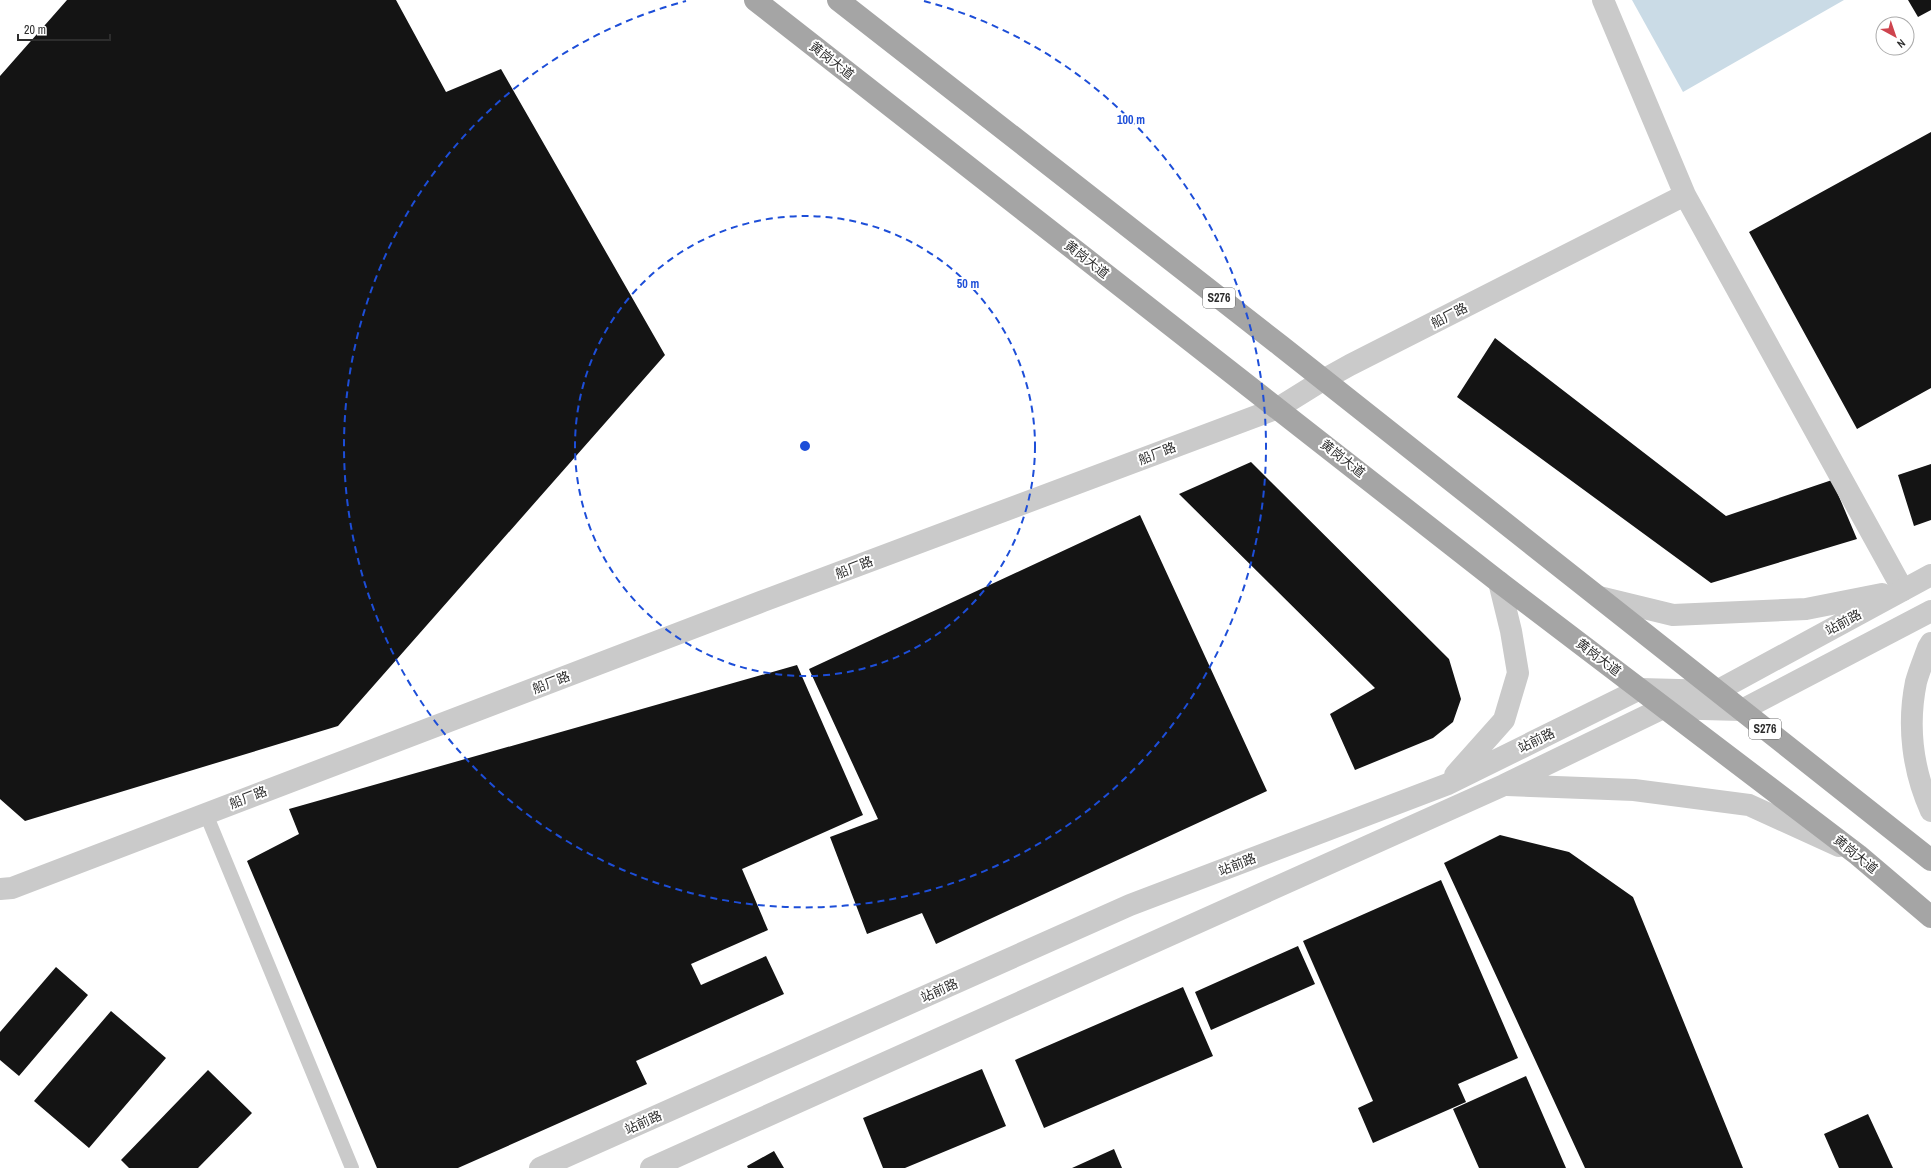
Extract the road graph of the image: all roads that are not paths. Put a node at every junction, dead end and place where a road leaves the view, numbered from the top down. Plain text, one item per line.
1 (755, 0) edge
2 (838, 0) edge
3 (1603, 0) edge
4 (1685, 195) junction
5 (1323, 380) junction
6 (1278, 408) junction
7 (1931, 575) edge
8 (1500, 582) junction
9 (1903, 590) junction
10 (1599, 597) junction
11 (1931, 610) edge
12 (1931, 643) edge
13 (1640, 689) junction
14 (1717, 691) junction
15 (1663, 708) junction
16 (1742, 710) junction
17 (1448, 784) junction
18 (1504, 785) junction
19 (1931, 811) edge
20 (206, 814) junction
21 (1858, 855) junction
22 (1931, 860) edge
23 (0, 889) edge
24 (1931, 917) edge
25 (352, 1168) edge
26 (540, 1168) edge
27 (651, 1168) edge

1 - 6 main road, 黄岗大道
2 - 5 main road, S276
3 - 4 street
4 - 5 street, 船厂路
4 - 9 street
5 - 6 street, 船厂路
5 - 10 main road, S276
6 - 8 main road, 黄岗大道
6 - 20 street, 船厂路
7 - 9 street, 站前路
8 - 13 main road, 黄岗大道
8 - 17 street
9 - 10 street
9 - 14 street, 站前路
10 - 14 main road, S276
11 - 16 street, 站前路
12 - 19 street
13 - 14 street, 站前路
13 - 15 main road, 黄岗大道
13 - 17 street, 站前路
14 - 16 main road, S276
15 - 16 street, 站前路
15 - 18 street, 站前路
15 - 21 main road, 黄岗大道
16 - 22 main road, S276
17 - 26 street, 站前路
18 - 21 street
18 - 27 street, 站前路
20 - 23 street, 船厂路
20 - 25 lane
21 - 24 main road, 黄岗大道

